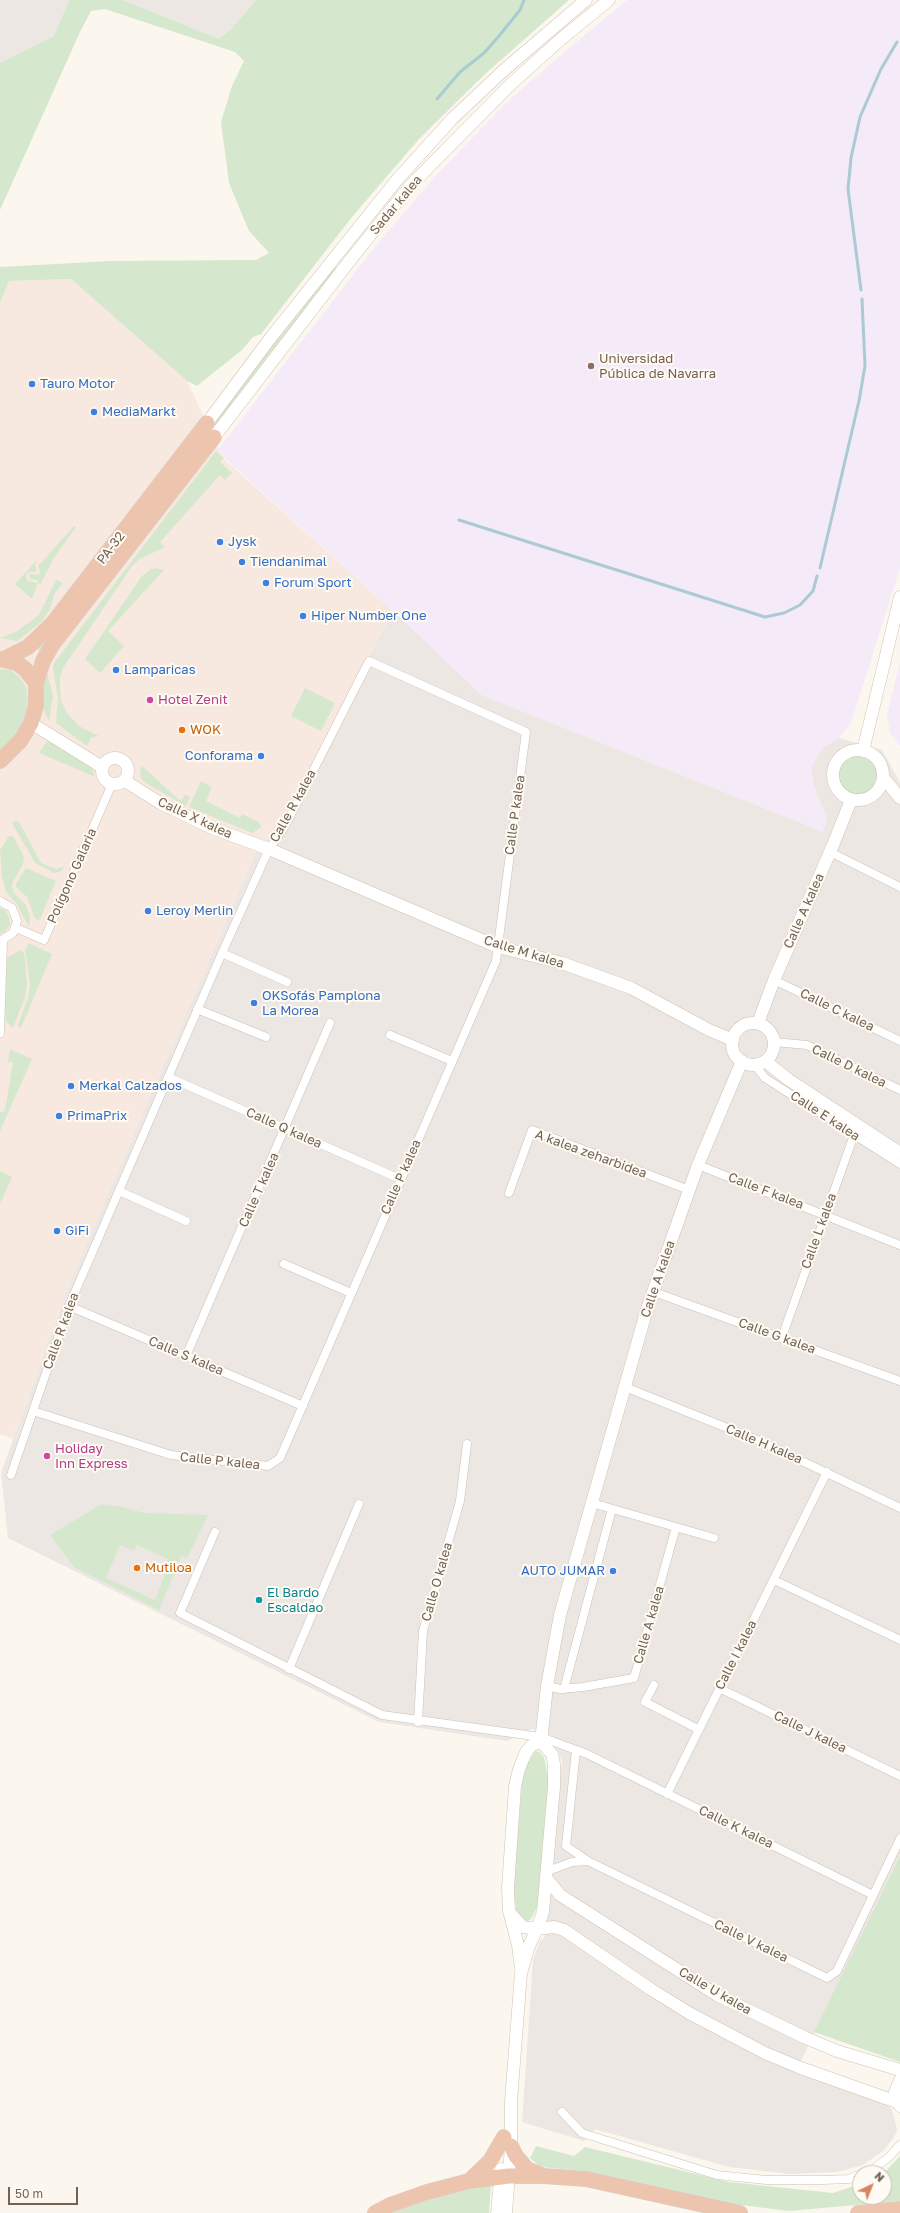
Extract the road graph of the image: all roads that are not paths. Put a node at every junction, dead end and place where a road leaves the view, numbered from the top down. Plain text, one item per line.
1 (586, 0) edge
2 (609, 0) edge
3 (332, 259) junction
4 (344, 268) junction
5 (207, 423) joint
6 (214, 437) joint
7 (900, 597) edge
8 (2, 659) edge
9 (369, 662) joint
10 (36, 683) junction
11 (31, 723) junction
12 (863, 751) junction
13 (0, 761) edge
14 (102, 767) junction
15 (883, 777) junction
16 (125, 781) junction
17 (112, 784) junction
18 (874, 794) junction
19 (900, 798) edge
20 (851, 800) junction
21 (269, 849) junction
22 (830, 852) junction
23 (900, 887) edge
24 (0, 900) edge
25 (16, 928) junction
26 (1, 941) edge
27 (498, 947) junction
28 (222, 953) junction
29 (774, 980) junction
30 (287, 982) dead end
31 (197, 1009) junction
32 (758, 1023) junction
33 (330, 1024) dead end
34 (0, 1033) edge
35 (390, 1035) dead end
36 (266, 1037) dead end
37 (733, 1040) junction
38 (900, 1040) edge
39 (774, 1042) junction
40 (452, 1061) junction
41 (754, 1062) junction
42 (168, 1076) junction
43 (900, 1090) edge
44 (285, 1128) junction
45 (857, 1131) junction
46 (900, 1153) edge
47 (900, 1164) edge
48 (698, 1165) junction
49 (400, 1179) junction
50 (689, 1190) junction
51 (119, 1191) junction
52 (509, 1193) dead end
53 (825, 1214) junction
54 (186, 1220) dead end
55 (900, 1245) edge
56 (284, 1264) dead end
57 (654, 1292) junction
58 (351, 1293) junction
59 (69, 1306) junction
60 (782, 1337) junction
61 (186, 1356) junction
62 (900, 1381) edge
63 (625, 1387) junction
64 (303, 1406) junction
65 (33, 1412) junction
66 (467, 1444) dead end
67 (827, 1472) junction
68 (11, 1475) dead end
69 (592, 1503) junction
70 (359, 1504) dead end
71 (900, 1508) edge
72 (612, 1509) junction
73 (676, 1527) junction
74 (215, 1532) dead end
75 (714, 1538) dead end
76 (774, 1580) junction
77 (900, 1640) edge
78 (289, 1669) junction
79 (547, 1686) junction
80 (654, 1686) dead end
81 (719, 1688) junction
82 (564, 1689) junction
83 (418, 1722) junction
84 (698, 1729) junction
85 (541, 1739) junction
86 (576, 1750) junction
87 (900, 1776) edge
88 (667, 1794) junction
89 (900, 1839) edge
90 (588, 1861) junction
91 (548, 1875) junction
92 (874, 1895) junction
93 (509, 1911) junction
94 (537, 1929) junction
95 (521, 1973) junction
96 (900, 2070) edge
97 (900, 2080) edge
98 (899, 2104) edge
99 (562, 2112) dead end
100 (508, 2141) junction
101 (900, 2145) edge
102 (879, 2165) edge
103 (542, 2176) junction
104 (852, 2177) edge
105 (500, 2179) junction
106 (468, 2181) junction
107 (900, 2208) edge
108 (374, 2213) edge
109 (497, 2213) edge
110 (502, 2213) edge
111 (506, 2213) edge
112 (740, 2213) edge
113 (858, 2213) edge

1 - 3 street, Sadar kalea
2 - 4 street, Sadar kalea
3 - 4 street
3 - 5 street, Sadar kalea
4 - 6 street, Sadar kalea
5 - 8 highway, PA-32 / PA-32
6 - 10 highway, PA-32
7 - 12 street
8 - 10 highway, PA-32
9 - 21 street, Calle R kalea
9 - 27 street, Calle P kalea
10 - 11 highway
11 - 13 highway
11 - 14 street
12 - 15 street
12 - 20 street
14 - 16 street
14 - 17 street
15 - 18 street
15 - 19 street
16 - 17 street
16 - 21 street, Calle X kalea
17 - 25 street, Polígono Galaria
18 - 19 street
18 - 20 street
20 - 22 street, Calle A kalea
21 - 27 street, Calle M kalea
21 - 28 street, Calle R kalea
22 - 23 street
22 - 29 street, Calle A kalea
24 - 25 street
25 - 26 street
26 - 34 street
27 - 37 street, Calle M kalea
27 - 40 street, Calle P kalea
28 - 30 street
28 - 31 street, Calle R kalea
29 - 32 street, Calle A kalea
29 - 38 street, Calle C kalea
31 - 36 street
31 - 42 street, Calle R kalea
32 - 37 street
32 - 39 street
33 - 44 street, Calle T kalea
35 - 40 street
37 - 41 street
39 - 41 street
39 - 43 street, Calle D kalea
40 - 49 street, Calle P kalea
41 - 45 street
41 - 48 street, Calle A kalea
42 - 44 street, Calle Q kalea
42 - 51 street, Calle R kalea
44 - 49 street, Calle Q kalea
44 - 61 street, Calle T kalea
45 - 46 street
45 - 47 street, Calle E kalea
45 - 53 street, Calle L kalea
48 - 50 street, Calle A kalea
48 - 53 street, Calle F kalea
49 - 58 street, Calle P kalea
50 - 52 street, A kalea zeharbidea
50 - 57 street, Calle A kalea
51 - 54 street
51 - 59 street, Calle R kalea
53 - 55 street, Calle F kalea
53 - 60 street, Calle L kalea
56 - 58 street
57 - 60 street, Calle G kalea
57 - 63 street, Calle A kalea
58 - 64 street, Calle P kalea
59 - 61 street, Calle S kalea
59 - 65 street, Calle R kalea
60 - 62 street, Calle G kalea
61 - 64 street, Calle S kalea
63 - 67 street, Calle H kalea
63 - 69 street, Calle A kalea
64 - 65 street, Calle P kalea
65 - 68 street, Calle R kalea
66 - 83 street, Calle O kalea
67 - 71 street, Calle H kalea
67 - 76 street, Calle I kalea
69 - 72 street
69 - 79 street, Calle A kalea
70 - 78 street
72 - 73 street
72 - 82 street
73 - 75 street
73 - 82 street, Calle A kalea
74 - 78 street
76 - 77 street
76 - 81 street, Calle I kalea
78 - 83 street
79 - 82 street, Calle A kalea
79 - 85 street, Calle A kalea
80 - 84 street
81 - 84 street, Calle I kalea
81 - 87 street, Calle J kalea
83 - 85 street
84 - 88 street, Calle I kalea
85 - 86 street, Calle K kalea
85 - 91 street
85 - 93 street
86 - 88 street, Calle K kalea
86 - 90 street, Calle V kalea
88 - 92 street, Calle K kalea
89 - 92 street
90 - 91 street
90 - 92 street, Calle V kalea
91 - 94 street
91 - 96 street, Calle U kalea
93 - 94 street
93 - 95 street
94 - 95 street
94 - 98 street
95 - 100 street
97 - 98 street
99 - 104 street
100 - 103 highway
100 - 105 street
100 - 106 highway
101 - 102 street
103 - 105 highway
103 - 112 highway
105 - 106 highway
105 - 109 street
105 - 110 street
105 - 111 street
106 - 108 highway
107 - 113 highway

